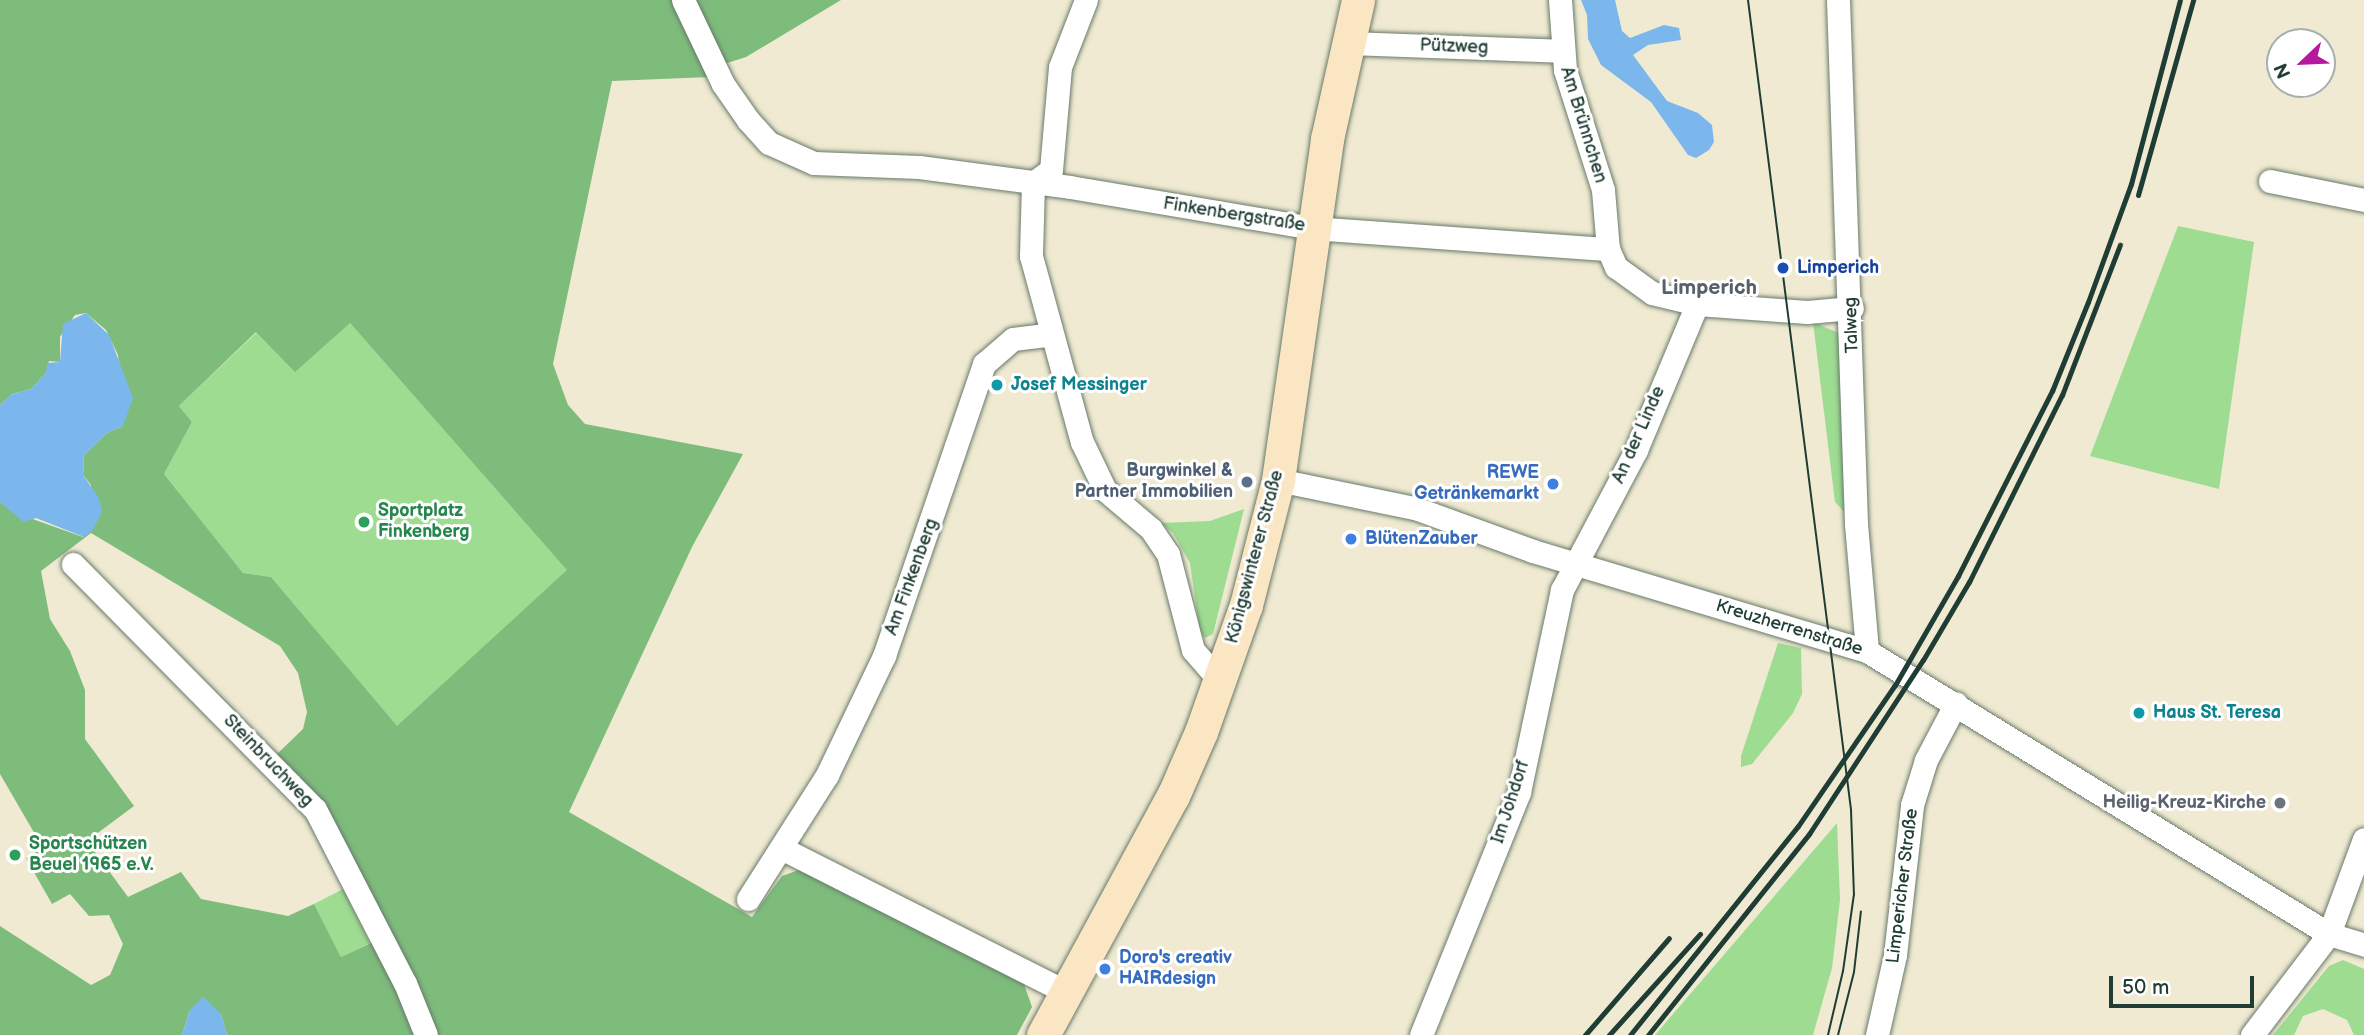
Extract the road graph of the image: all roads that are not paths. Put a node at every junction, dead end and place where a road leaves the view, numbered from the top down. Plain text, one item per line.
1 (683, 0) edge
2 (1086, 0) edge
3 (1358, 0) edge
4 (1560, 0) edge
5 (1838, 0) edge
6 (1347, 43) junction
7 (1562, 51) junction
8 (2270, 181) dead end
9 (1033, 183) junction
10 (2364, 200) edge
11 (1313, 228) junction
12 (1608, 249) junction
13 (1697, 304) junction
14 (1852, 308) junction
15 (1052, 334) junction
16 (1278, 480) junction
17 (1573, 561) junction
18 (74, 564) dead end
19 (1867, 651) junction
20 (1220, 681) junction
21 (1956, 703) junction
22 (2364, 839) edge
23 (783, 849) junction
24 (748, 899) dead end
25 (2329, 934) junction
26 (2364, 945) edge
27 (1066, 992) junction
28 (426, 1035) edge
29 (1043, 1035) edge
30 (1420, 1035) edge
31 (1877, 1035) edge
32 (2252, 1035) edge

1 - 9 street, Finkenbergstraße
2 - 9 street
3 - 6 main road, Königswinterer Straße
4 - 7 street, Am Brünnchen
5 - 14 street, Talweg
6 - 7 street, Pützweg
6 - 11 main road, Königswinterer Straße
7 - 12 street, Am Brünnchen
8 - 10 street
9 - 11 street, Finkenbergstraße
9 - 15 street
11 - 12 street, Finkenbergstraße
11 - 16 main road, Königswinterer Straße
12 - 13 street
13 - 14 street
13 - 17 street, An der Linde
14 - 19 street, Talweg
15 - 20 street
15 - 23 street, Am Finkenberg
16 - 17 street, Kreuzherrenstraße
16 - 20 main road, Königswinterer Straße
17 - 19 street, Kreuzherrenstraße
17 - 30 street, Im Johdorf
18 - 28 street, Steinbruchweg
19 - 21 street, Kreuzherrenstraße
20 - 27 main road, Königswinterer Straße
21 - 25 street, Kreuzherrenstraße
21 - 31 street, Limpericher Straße
22 - 25 street
23 - 24 street, Am Finkenberg
23 - 27 street
25 - 26 street, Kreuzherrenstraße
25 - 32 street
27 - 29 main road, Königswinterer Straße

